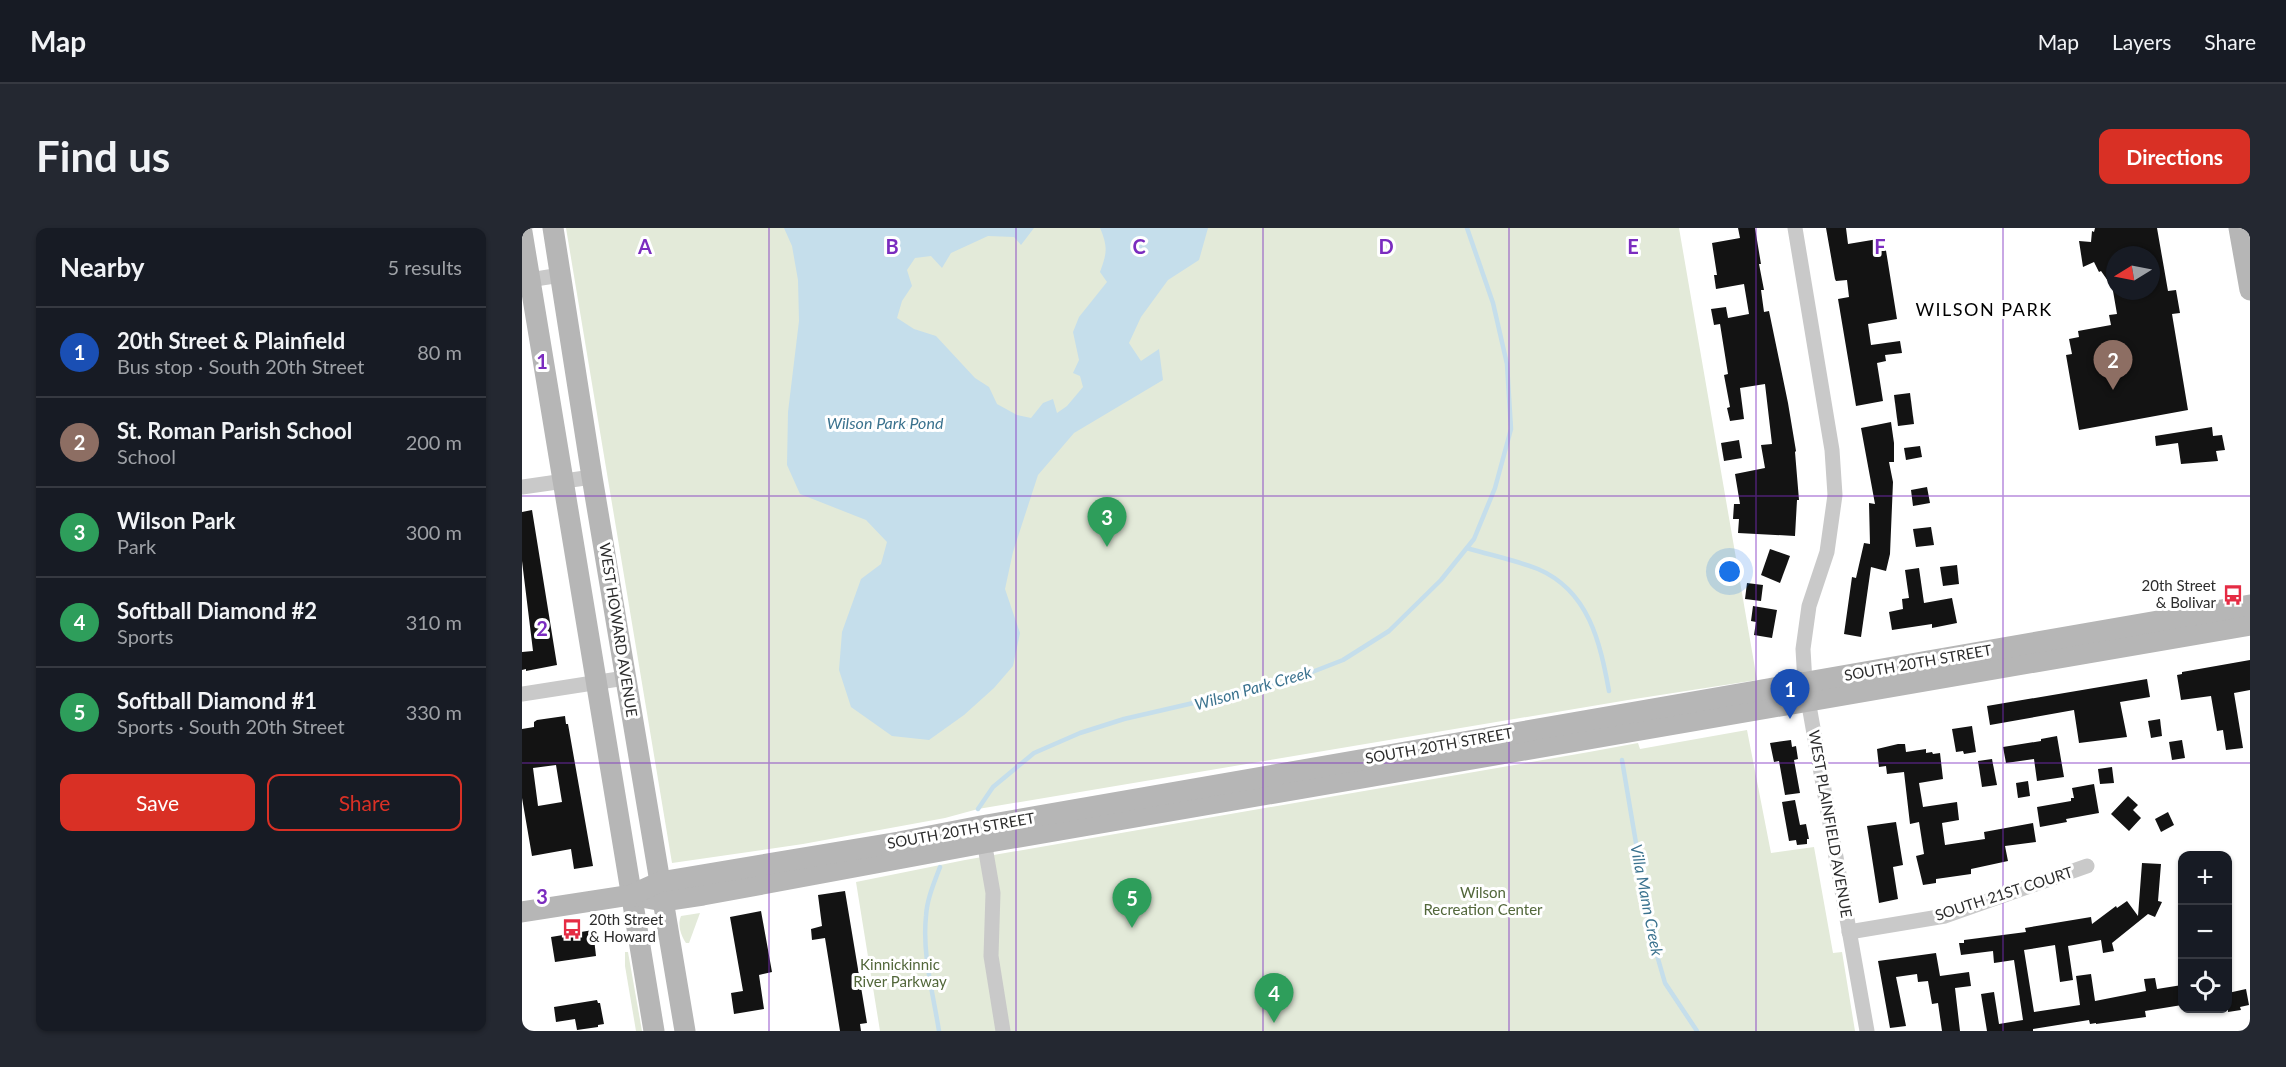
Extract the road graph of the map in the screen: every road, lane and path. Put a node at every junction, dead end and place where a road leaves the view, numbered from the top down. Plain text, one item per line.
1 (554, 228) edge
2 (1795, 228) edge
3 (2240, 228) edge
4 (522, 232) edge
5 (561, 275) junction
6 (526, 280) edge
7 (2250, 290) edge
8 (592, 477) junction
9 (563, 480) junction
10 (522, 487) edge
11 (2250, 605) edge
12 (2250, 625) edge
13 (625, 678) junction
14 (596, 683) junction
15 (1807, 692) junction
16 (522, 694) edge
17 (976, 836) junction
18 (2087, 866) dead end
19 (661, 891) junction
20 (631, 895) junction
21 (522, 912) edge
22 (1849, 932) junction
23 (654, 1031) edge
24 (684, 1031) edge
25 (1003, 1031) edge
26 (1867, 1031) edge

1 - 5 street, WEST HOWARD AVENUE
2 - 15 street, WEST PLAINFIELD AVENUE
3 - 7 street
4 - 6 street, WEST HOWARD AVENUE
5 - 6 street
5 - 8 street, WEST HOWARD AVENUE
6 - 9 street, WEST HOWARD AVENUE
8 - 9 street
8 - 13 street, WEST HOWARD AVENUE
9 - 10 street
9 - 14 street, WEST HOWARD AVENUE
11 - 15 street, SOUTH 20TH STREET
12 - 15 street, SOUTH 20TH STREET
13 - 14 street
13 - 19 street, WEST HOWARD AVENUE
14 - 16 street
14 - 20 street, WEST HOWARD AVENUE
15 - 17 street, SOUTH 20TH STREET
15 - 22 street, WEST PLAINFIELD AVENUE
17 - 19 street, SOUTH 20TH STREET
17 - 25 street
18 - 22 street, SOUTH 21ST COURT
19 - 20 street, SOUTH 20TH STREET
19 - 24 street, WEST HOWARD AVENUE
20 - 21 street, SOUTH 20TH STREET
20 - 23 street, WEST HOWARD AVENUE
22 - 26 street, WEST PLAINFIELD AVENUE

